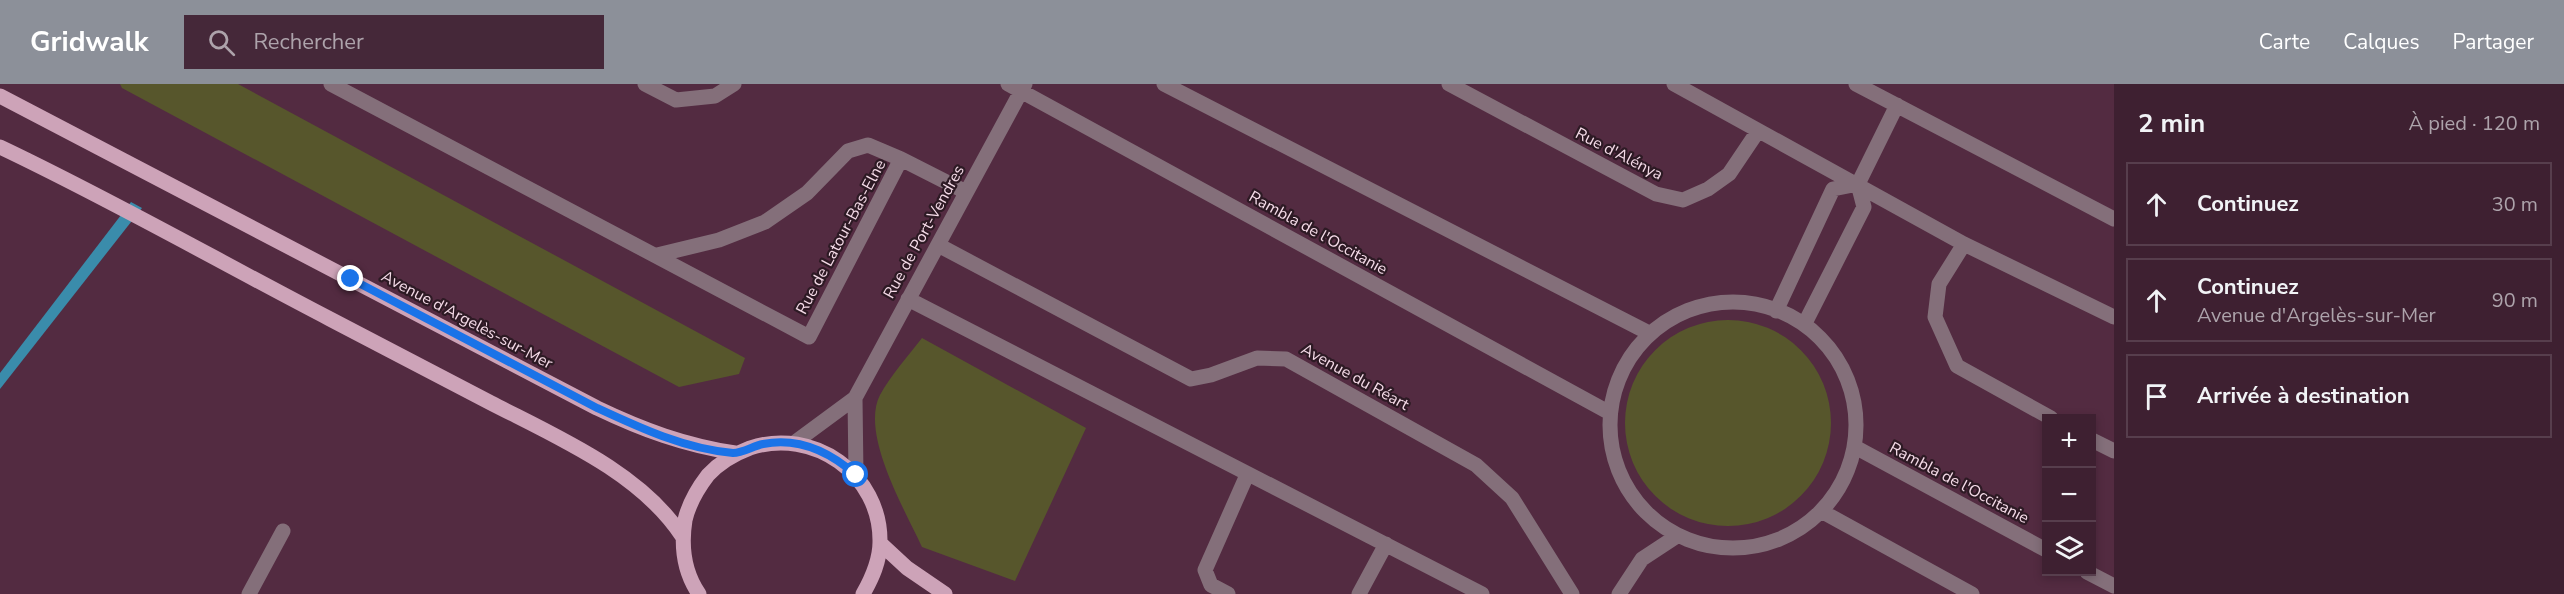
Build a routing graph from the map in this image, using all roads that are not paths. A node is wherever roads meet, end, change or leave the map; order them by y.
1 (330, 84) edge
2 (645, 84) edge
3 (734, 84) edge
4 (1164, 84) edge
5 (1449, 84) edge
6 (1674, 84) edge
7 (1856, 84) edge
8 (1018, 86) edge
9 (0, 96) edge
10 (1897, 105) junction
11 (1758, 131) junction
12 (0, 147) edge
13 (901, 159) junction
14 (1858, 184) junction
15 (966, 192) junction
16 (2114, 219) edge
17 (1964, 244) junction
18 (938, 245) junction
19 (657, 255) junction
20 (908, 299) junction
21 (1776, 311) junction
22 (2114, 317) edge
23 (1805, 323) junction
24 (1647, 332) junction
25 (855, 398) junction
26 (1610, 413) junction
27 (2044, 414) edge
28 (2096, 442) edge
29 (794, 443) junction
30 (1855, 447) junction
31 (2114, 451) edge
32 (735, 453) junction
33 (856, 475) junction
34 (1247, 475) junction
35 (1821, 511) junction
36 (283, 531) dead end
37 (682, 536) junction
38 (1677, 536) junction
39 (880, 543) junction
40 (1386, 544) junction
41 (2042, 548) edge
42 (2095, 576) edge
43 (2114, 586) edge
44 (693, 591) edge
45 (249, 594) edge
46 (863, 594) edge
47 (945, 594) edge
48 (1228, 594) edge
49 (1359, 594) edge
50 (1482, 594) edge
51 (1572, 594) edge
52 (1619, 594) edge
53 (1972, 594) edge

1 - 19 street, Rue de Latour-Bas-Elne
2 - 3 street
4 - 24 street
5 - 11 street, Rue d'Alénya
6 - 11 street
7 - 10 street
8 - 15 street, Rue de Port-Vendres
8 - 26 street, Rambla de l'Occitanie
9 - 32 main road, Avenue d'Argelès-sur-Mer
10 - 14 street
10 - 16 street
11 - 14 street
12 - 37 main road
13 - 15 street, Rue de Latour-Bas-Elne
13 - 19 street, Rue de Latour-Bas-Elne
13 - 19 street, Rue de Latour-Bas-Elne
14 - 17 street
14 - 21 street
14 - 23 street
15 - 18 street, Rue de Port-Vendres
17 - 22 street
17 - 27 street
18 - 20 street, Rue de Port-Vendres
18 - 51 street, Avenue du Réart
20 - 25 street, Rue de Port-Vendres
20 - 34 street
21 - 23 street
21 - 24 street
23 - 30 street
24 - 26 street
25 - 29 street, Rue de Port-Vendres
25 - 33 street, Rue de Port-Vendres
26 - 38 street
28 - 31 street
29 - 32 main road
29 - 33 main road
30 - 35 street
30 - 41 street, Rambla de l'Occitanie
32 - 37 main road
33 - 39 main road
34 - 40 street
34 - 48 street
35 - 38 street
35 - 53 street
36 - 45 street
37 - 44 main road
38 - 52 street
39 - 46 main road
39 - 47 main road
40 - 49 street
40 - 50 street
42 - 43 street

